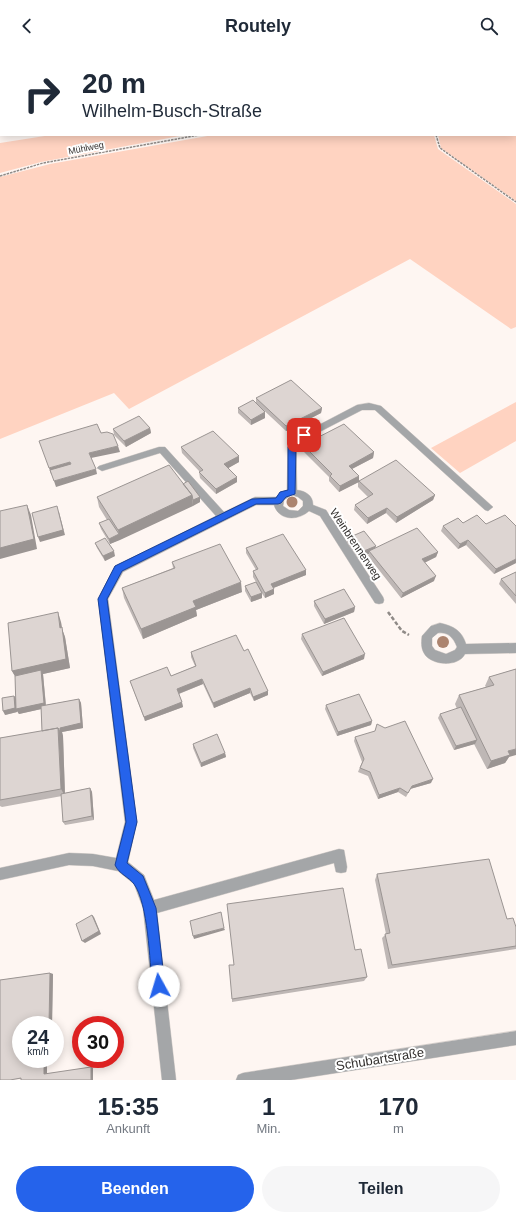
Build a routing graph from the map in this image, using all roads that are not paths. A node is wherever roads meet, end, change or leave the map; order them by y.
1 (102, 468) dead end
2 (292, 492) junction
3 (278, 501) junction
4 (488, 506) dead end
5 (308, 507) junction
6 (223, 517) junction
7 (380, 600) road end
8 (516, 648) edge
9 (461, 649) junction
10 (121, 865) junction
11 (341, 867) dead end
12 (0, 874) edge
13 (150, 908) junction
14 (516, 1038) edge
15 (169, 1080) edge
16 (243, 1080) edge

1 - 6 street
2 - 3 street
2 - 4 street
2 - 5 street
3 - 5 street
3 - 6 street
5 - 7 street, Weinbrennerweg
6 - 10 street
8 - 9 street
9 - 9 street
10 - 12 street
10 - 13 street
11 - 13 street
13 - 15 street
14 - 16 street, Schubartstraße

